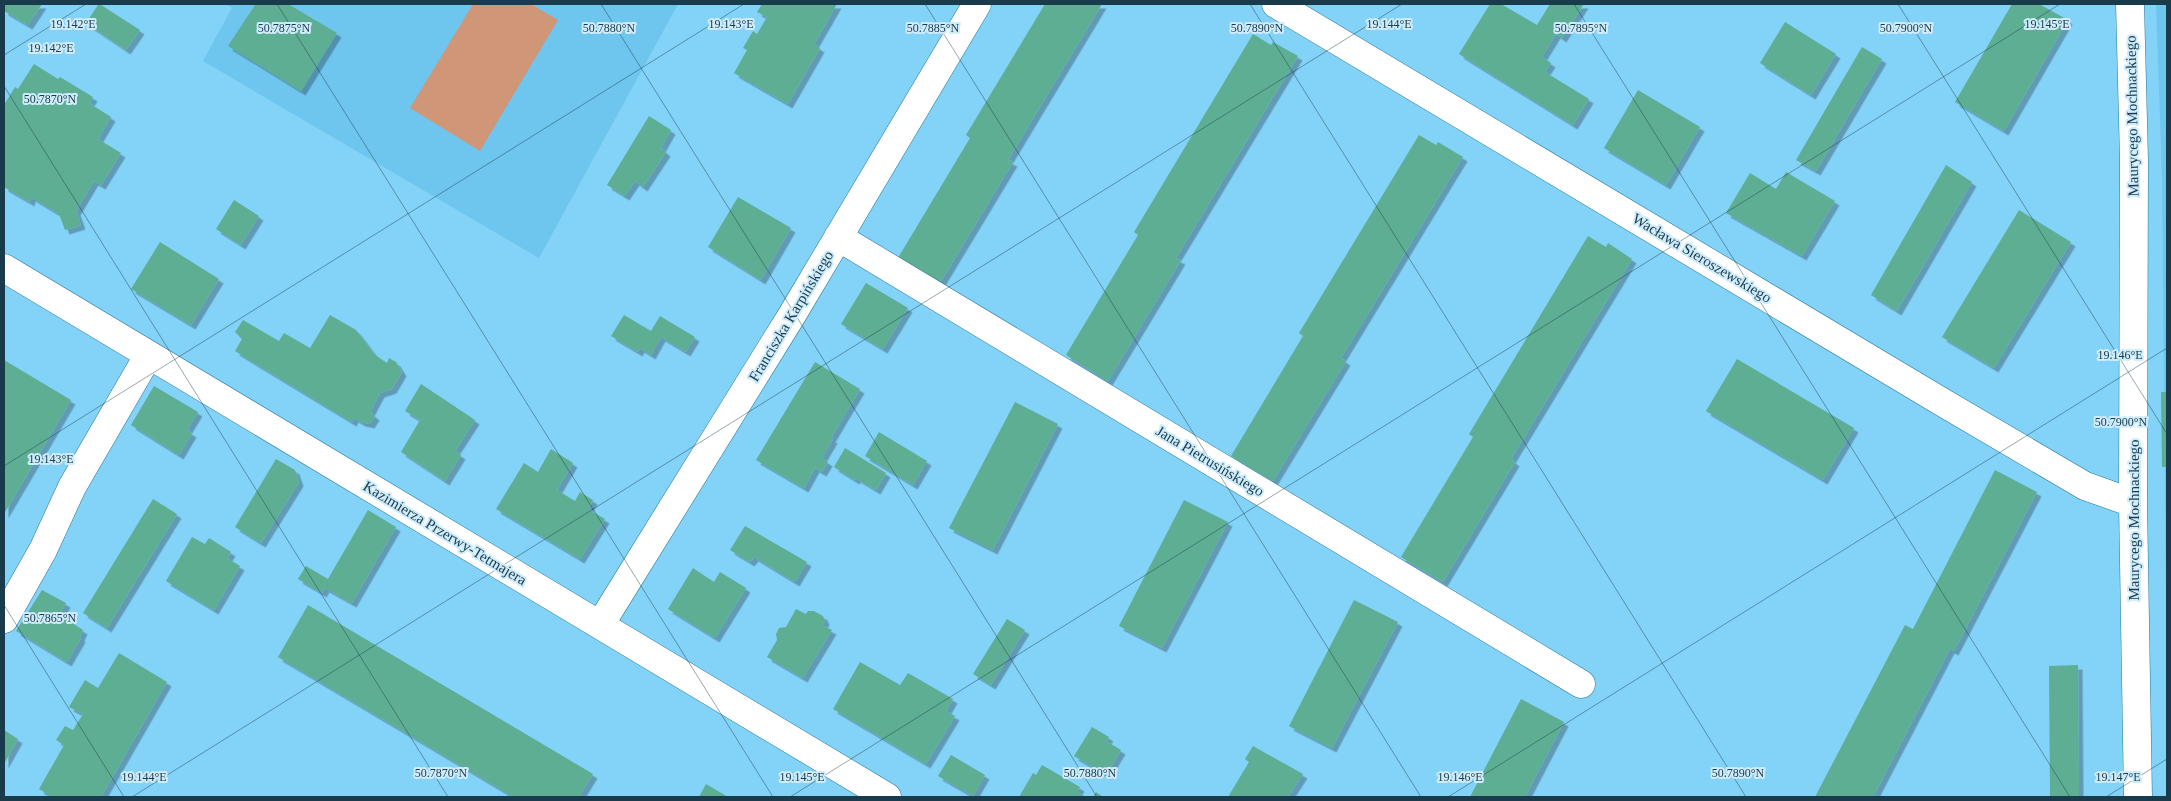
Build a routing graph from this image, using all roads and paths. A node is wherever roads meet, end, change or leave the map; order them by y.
1 (977, 4) edge
2 (1276, 4) edge
3 (2130, 4) edge
4 (838, 237) junction
5 (4, 268) edge
6 (148, 356) junction
7 (2133, 503) junction
8 (4, 619) edge
9 (600, 625) junction
10 (1581, 684) dead end
11 (885, 797) edge
12 (2138, 797) edge

1 - 4 street, Franciszka Karpińskiego
2 - 7 street, Wacława Sieroszewskiego
3 - 7 street, Maurycego Mochnackiego
4 - 9 street, Franciszka Karpińskiego
4 - 10 street, Jana Pietrusińskiego
5 - 6 street, Kazimierza Przerwy-Tetmajera
6 - 8 street
6 - 9 street, Kazimierza Przerwy-Tetmajera
7 - 12 street, Maurycego Mochnackiego
9 - 11 street, Kazimierza Przerwy-Tetmajera

